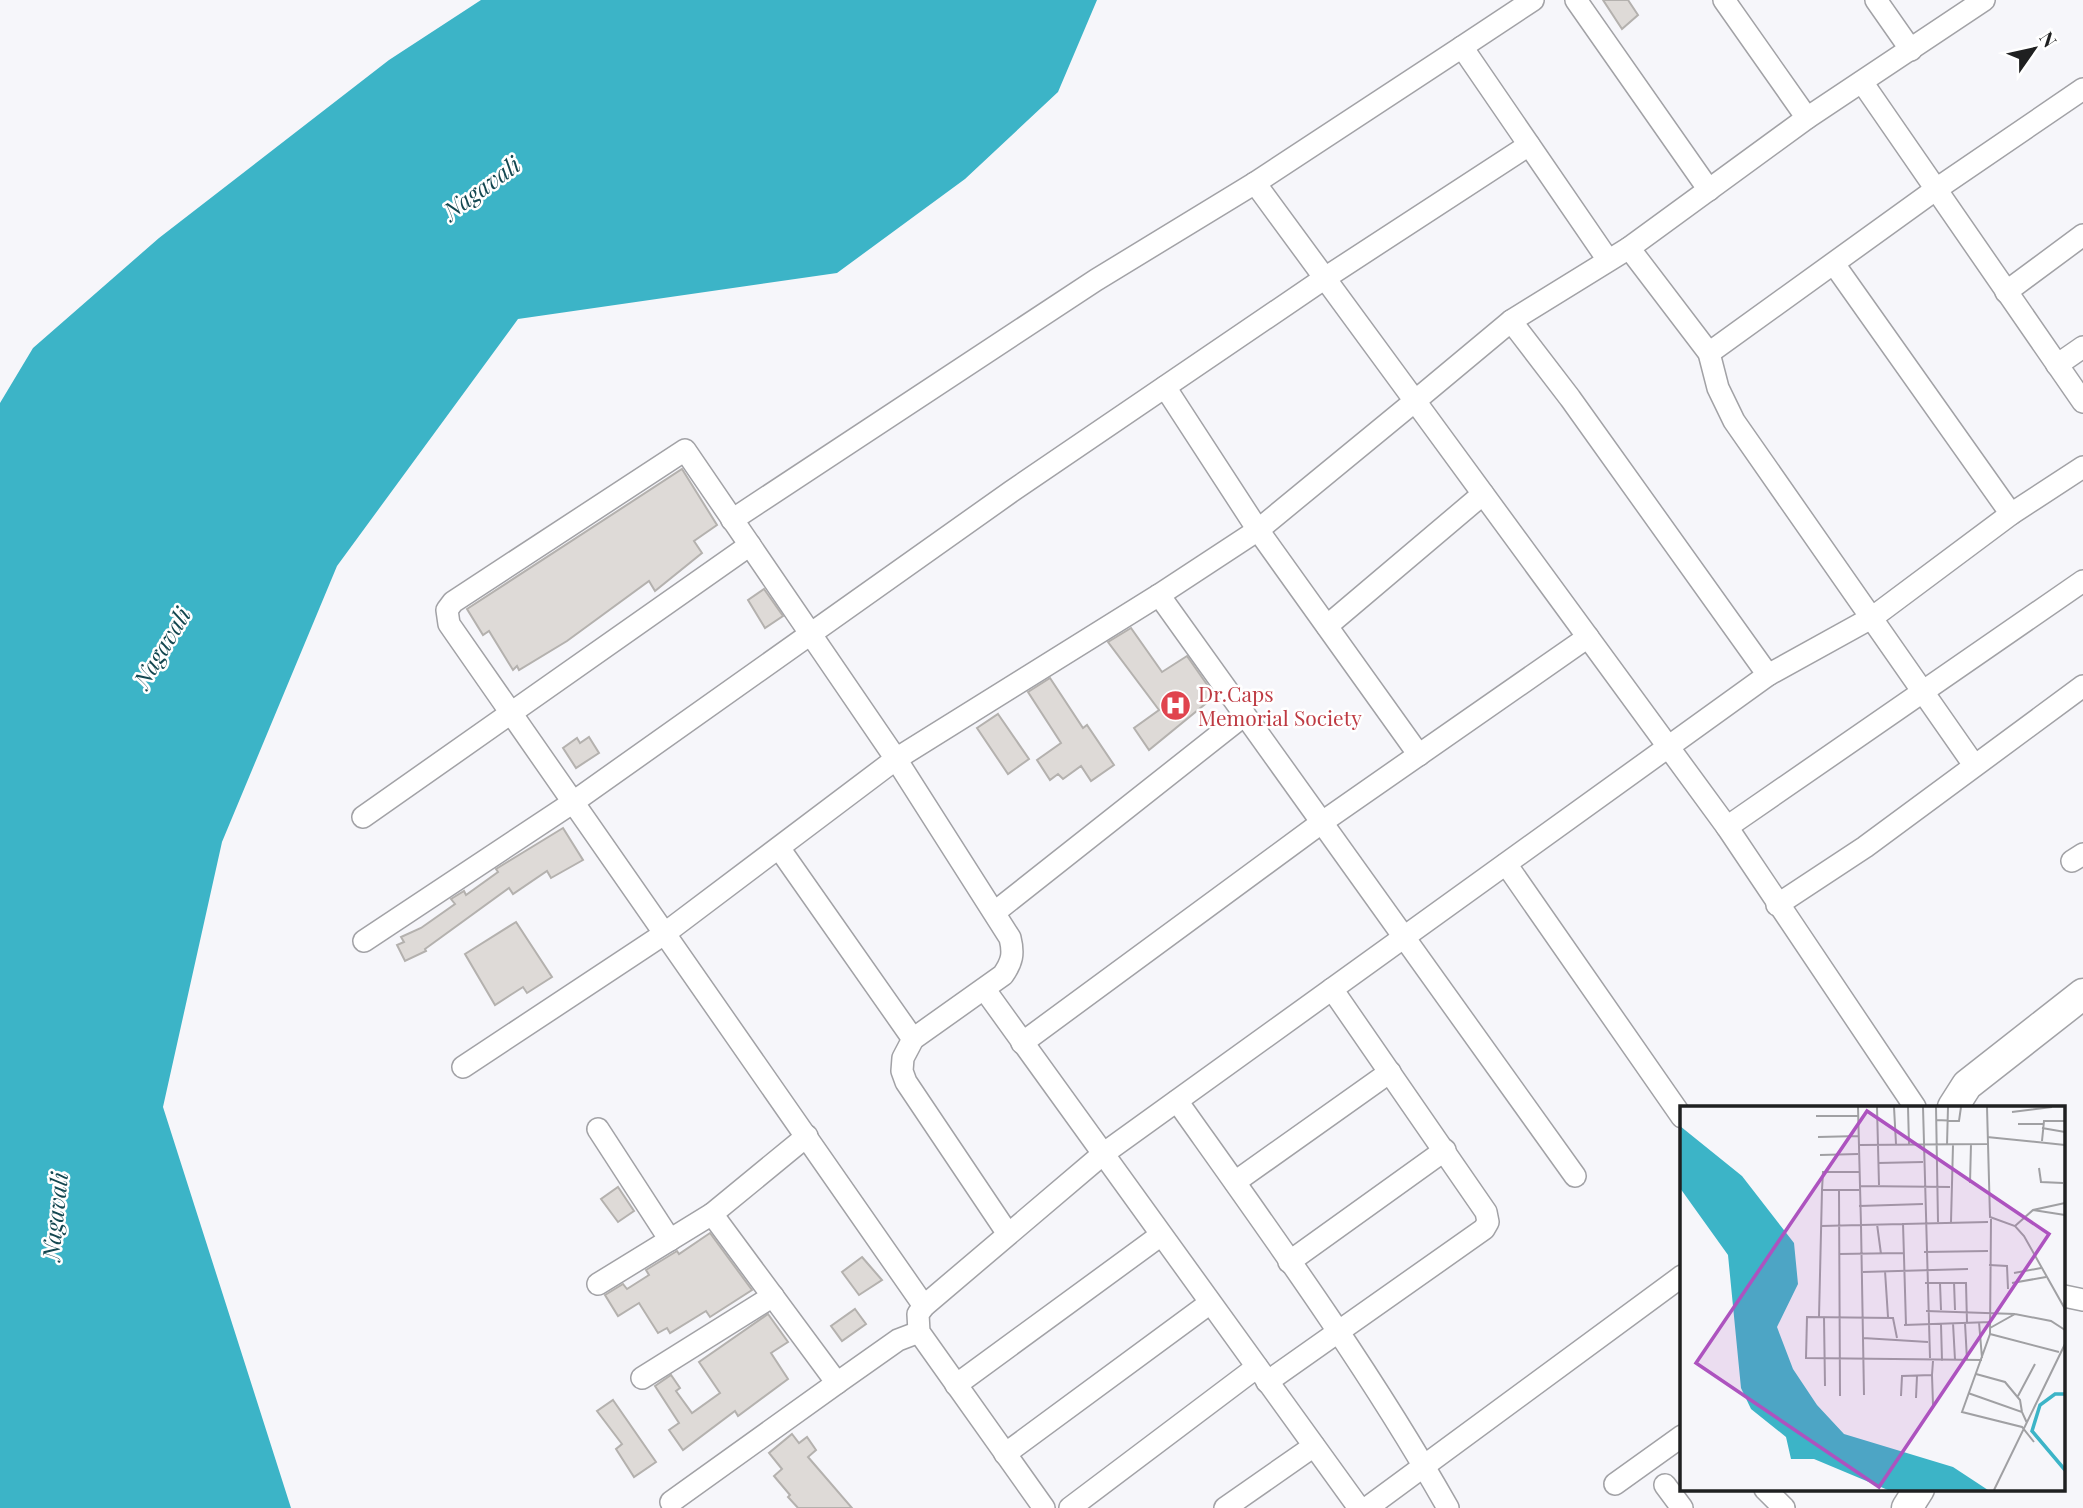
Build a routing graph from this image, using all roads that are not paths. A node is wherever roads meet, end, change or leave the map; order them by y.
1 (1533, 0) edge
2 (1576, 0) edge
3 (1724, 0) edge
4 (1876, 0) edge
5 (1984, 0) edge
6 (1462, 47) junction
7 (1912, 50) junction
8 (1862, 82) junction
9 (2083, 89) edge
10 (1807, 118) junction
11 (1529, 145) junction
12 (1255, 183) junction
13 (1709, 190) junction
14 (1935, 190) junction
15 (2083, 235) edge
16 (1629, 248) junction
17 (1608, 260) junction
18 (1834, 264) junction
19 (1325, 278) junction
20 (2006, 292) junction
21 (1511, 321) junction
22 (2083, 347) edge
23 (1709, 353) junction
24 (2057, 365) junction
25 (1165, 387) junction
26 (1415, 401) junction
27 (2083, 402) edge
28 (2083, 467) edge
29 (1483, 494) junction
30 (2011, 514) junction
31 (732, 520) junction
32 (1258, 530) junction
33 (750, 545) junction
34 (2083, 581) edge
35 (1159, 596) junction
36 (1873, 617) junction
37 (1327, 626) junction
38 (810, 633) junction
39 (1588, 637) junction
40 (1768, 675) junction
41 (2083, 686) edge
42 (1923, 691) junction
43 (512, 712) junction
44 (1243, 716) junction
45 (1669, 747) junction
46 (1419, 755) junction
47 (896, 759) junction
48 (1974, 765) junction
49 (572, 803) junction
50 (363, 817) dead end
51 (1321, 823) junction
52 (1727, 827) junction
53 (779, 848) junction
54 (1506, 864) junction
55 (1777, 905) junction
56 (995, 912) junction
57 (664, 934) junction
58 (1405, 937) junction
59 (364, 941) dead end
60 (1332, 989) junction
61 (985, 990) junction
62 (2083, 994) edge
63 (913, 1039) junction
64 (1022, 1043) junction
65 (463, 1068) dead end
66 (1390, 1072) junction
67 (1177, 1101) junction
68 (1913, 1106) edge
69 (1954, 1106) edge
70 (1680, 1114) edge
71 (598, 1129) dead end
72 (807, 1136) junction
73 (1445, 1150) junction
74 (1103, 1154) junction
75 (1575, 1176) dead end
76 (1235, 1182) junction
77 (712, 1214) junction
78 (1008, 1234) junction
79 (1161, 1235) junction
80 (670, 1240) junction
81 (1289, 1262) junction
82 (1680, 1283) edge
83 (598, 1284) dead end
84 (773, 1296) junction
85 (1210, 1303) junction
86 (924, 1306) junction
87 (919, 1332) junction
88 (1337, 1333) junction
89 (1262, 1375) junction
90 (642, 1378) dead end
91 (837, 1382) junction
92 (956, 1385) junction
93 (1680, 1437) edge
94 (1314, 1446) junction
95 (1005, 1454) junction
96 (1425, 1467) junction
97 (1615, 1484) dead end
98 (1665, 1485) dead end
99 (1766, 1490) edge
100 (1918, 1490) edge
101 (671, 1503) dead end
102 (1044, 1508) edge
103 (1070, 1508) edge
104 (1225, 1508) edge
105 (1359, 1508) edge
106 (1367, 1508) edge
107 (1448, 1508) edge
108 (1682, 1508) edge
109 (1784, 1508) edge
110 (1907, 1508) edge

1 - 6 street
2 - 13 street
3 - 10 street
4 - 7 street
5 - 7 street
6 - 11 street
6 - 12 street
7 - 8 street
8 - 10 street
8 - 14 street
9 - 14 street
10 - 13 street
11 - 17 street
11 - 19 street
12 - 19 street
12 - 31 street
13 - 16 street
14 - 18 street
14 - 20 street
15 - 20 street
16 - 17 street
16 - 23 street
17 - 21 street
18 - 23 street
18 - 30 street
19 - 25 street
19 - 26 street
20 - 24 street
21 - 26 street
21 - 40 street
22 - 24 street
23 - 36 street
24 - 27 street
25 - 32 street
25 - 38 street
26 - 29 street
26 - 32 street
28 - 30 street
29 - 37 street
29 - 39 street
30 - 36 street
31 - 33 street
31 - 43 street
32 - 35 street
32 - 37 street
33 - 38 street
33 - 43 street
34 - 42 street
35 - 44 street
35 - 47 street
36 - 40 street
36 - 42 street
37 - 46 street
38 - 47 street
38 - 49 street
39 - 45 street
39 - 46 street
40 - 45 street
41 - 48 street
42 - 48 street
42 - 52 street
43 - 49 street
43 - 50 street
44 - 51 street
44 - 56 street
45 - 52 street
45 - 54 street
46 - 51 street
47 - 53 street
47 - 56 street
48 - 55 street
49 - 57 street
49 - 59 street
51 - 58 street
51 - 64 street
52 - 55 street
53 - 57 street
53 - 63 street
54 - 58 street
54 - 70 street
55 - 68 street
56 - 61 street
57 - 65 street
57 - 72 street
58 - 60 street
58 - 75 street
60 - 66 street
60 - 67 street
61 - 63 street
61 - 64 street
62 - 69 main road
63 - 78 street
64 - 74 street
66 - 73 street
66 - 76 street
67 - 74 street
67 - 76 street
71 - 80 street
72 - 77 street
72 - 86 street
73 - 81 street
73 - 88 street
74 - 78 street
74 - 79 street
76 - 81 street
77 - 80 street
77 - 84 street
78 - 86 street
79 - 85 street
79 - 92 street
80 - 83 street
81 - 88 street
82 - 96 street
84 - 90 street
84 - 91 street
85 - 89 street
85 - 95 street
86 - 87 street
87 - 91 street
87 - 92 street
88 - 89 street
88 - 96 street
89 - 94 street
89 - 103 street
91 - 101 street
92 - 95 street
93 - 97 street
94 - 104 street
94 - 105 street
95 - 102 street
96 - 106 street
96 - 107 street
98 - 108 street
99 - 109 street
100 - 110 main road

